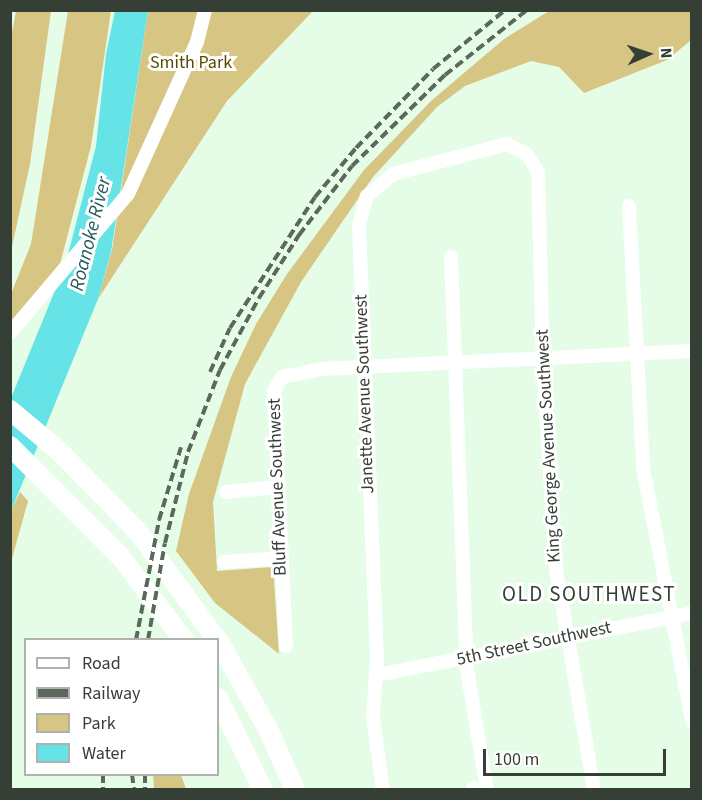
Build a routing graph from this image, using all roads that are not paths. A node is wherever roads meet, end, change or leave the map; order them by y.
1 (205, 10) edge
2 (538, 172) joint
3 (629, 206) dead end
4 (451, 257) dead end
5 (10, 333) edge
6 (692, 351) edge
7 (636, 353) junction
8 (543, 358) junction
9 (454, 363) junction
10 (363, 368) junction
11 (10, 410) edge
12 (10, 446) edge
13 (278, 487) junction
14 (226, 492) dead end
15 (281, 558) junction
16 (224, 562) dead end
17 (692, 613) edge
18 (672, 617) junction
19 (565, 637) junction
20 (183, 638) edge
21 (216, 638) edge
22 (219, 644) edge
23 (286, 646) dead end
24 (469, 657) junction
25 (377, 675) junction
26 (219, 701) edge
27 (219, 702) edge
28 (692, 721) edge
29 (250, 789) edge
30 (263, 789) edge
31 (295, 789) edge
32 (383, 789) edge
33 (488, 789) edge
34 (594, 789) edge

1 - 5 street
2 - 8 street, King George Avenue Southwest
2 - 10 street, Janette Avenue Southwest
3 - 7 street
4 - 9 street
6 - 7 street
7 - 8 street
7 - 18 street
8 - 9 street
8 - 19 street, King George Avenue Southwest
9 - 10 street
9 - 24 street
10 - 13 street, Bluff Avenue Southwest
10 - 25 street, Janette Avenue Southwest
11 - 21 highway
12 - 20 highway
13 - 14 street
13 - 15 street, Bluff Avenue Southwest
15 - 16 street
15 - 23 street, Bluff Avenue Southwest
17 - 18 street, 5th Street Southwest
18 - 19 street, 5th Street Southwest
18 - 28 street
19 - 24 street, 5th Street Southwest
19 - 34 street, King George Avenue Southwest
22 - 31 highway
24 - 25 street, 5th Street Southwest
24 - 33 street
25 - 32 street, Janette Avenue Southwest
26 - 30 highway
27 - 29 highway

